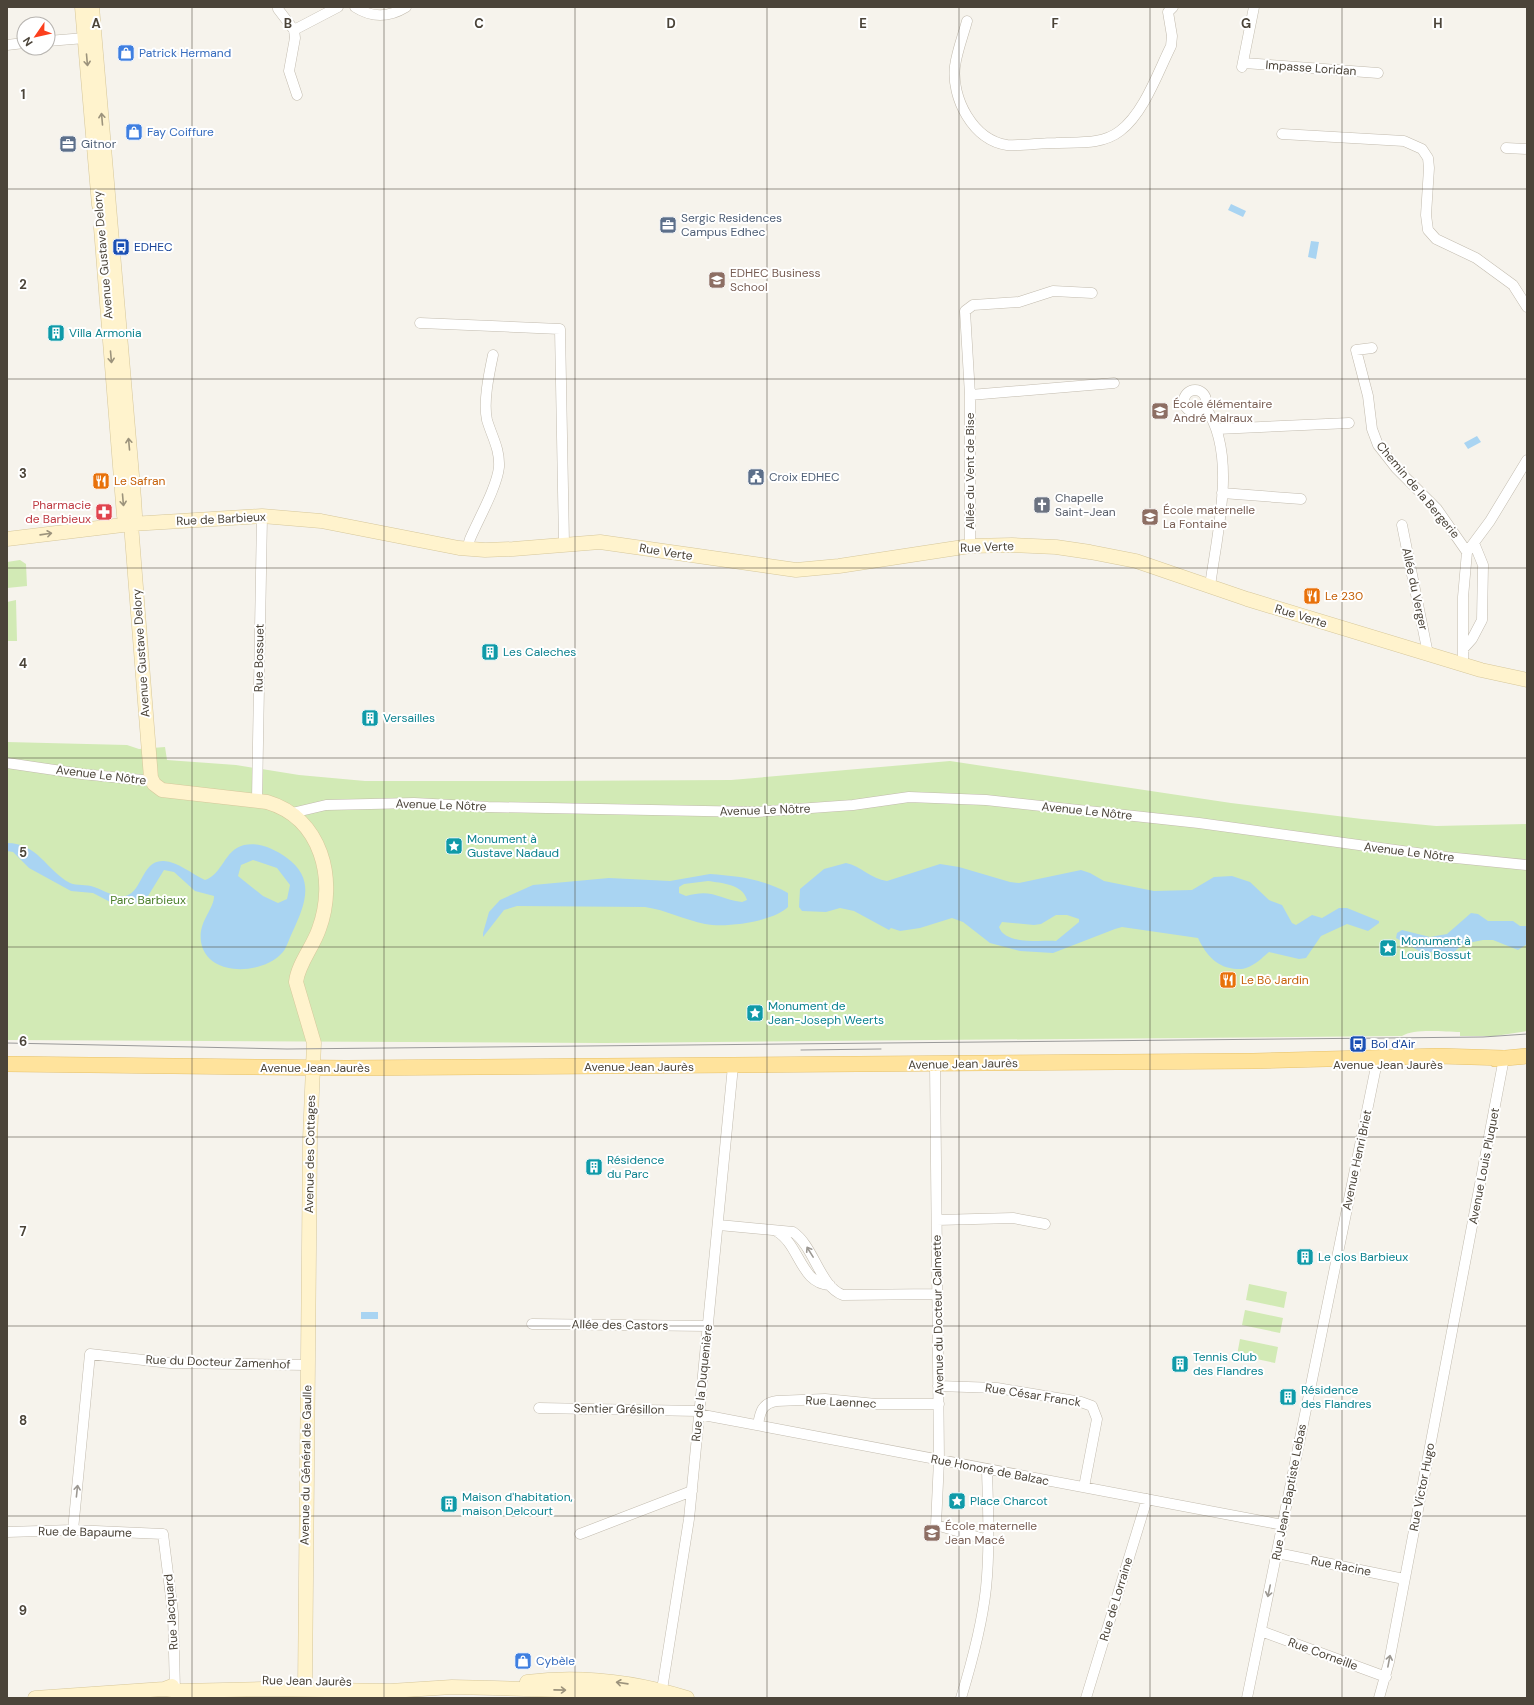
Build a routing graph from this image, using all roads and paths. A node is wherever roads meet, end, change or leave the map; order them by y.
1 (82, 7) edge
2 (92, 7) edge
3 (338, 7) edge
4 (355, 7) edge
5 (406, 7) edge
6 (1173, 7) edge
7 (1254, 7) edge
8 (278, 9) dead end
9 (967, 22) dead end
10 (294, 30) junction
11 (85, 38) junction
12 (56, 40) edge
13 (1378, 73) dead end
14 (297, 95) dead end
15 (1282, 134) dead end
16 (1506, 148) dead end
17 (1527, 149) edge
18 (1092, 293) dead end
19 (1527, 307) edge
20 (420, 323) dead end
21 (1372, 348) dead end
22 (493, 356) dead end
23 (1114, 383) dead end
24 (970, 395) junction
25 (1205, 407) dead end
26 (1349, 423) dead end
27 (1217, 429) junction
28 (1527, 460) edge
29 (1222, 493) junction
30 (1302, 499) dead end
31 (262, 516) junction
32 (131, 524) junction
33 (1402, 525) dead end
34 (7, 539) edge
35 (564, 543) junction
36 (1474, 543) junction
37 (433, 544) joint
38 (970, 546) junction
39 (467, 549) junction
40 (1467, 552) junction
41 (1210, 586) junction
42 (1463, 649) junction
43 (1428, 654) junction
44 (1464, 665) junction
45 (1527, 680) edge
46 (7, 763) edge
47 (152, 781) junction
48 (257, 800) junction
49 (292, 813) junction
50 (1527, 865) edge
51 (1527, 1056) edge
52 (1504, 1058) junction
53 (1377, 1061) junction
54 (7, 1064) edge
55 (935, 1064) junction
56 (733, 1066) junction
57 (314, 1068) junction
58 (937, 1220) junction
59 (1045, 1224) dead end
60 (718, 1225) junction
61 (309, 1240) joint
62 (1336, 1263) joint
63 (1463, 1274) joint
64 (938, 1294) junction
65 (532, 1324) dead end
66 (708, 1326) junction
67 (307, 1365) junction
68 (938, 1386) junction
69 (939, 1404) junction
70 (539, 1408) dead end
71 (698, 1412) junction
72 (758, 1425) junction
73 (939, 1460) junction
74 (987, 1469) junction
75 (1084, 1487) junction
76 (692, 1491) junction
77 (1146, 1499) junction
78 (1283, 1525) junction
79 (73, 1530) junction
80 (7, 1532) edge
81 (163, 1534) joint
82 (580, 1534) dead end
83 (988, 1540) junction
84 (1277, 1553) junction
85 (1404, 1579) junction
86 (1261, 1631) junction
87 (1386, 1677) junction
88 (304, 1685) junction
89 (592, 1689) edge
90 (169, 1691) edge
91 (659, 1696) edge
92 (34, 1698) edge
93 (687, 1698) edge
94 (961, 1698) edge
95 (1086, 1698) edge
96 (1248, 1698) edge
97 (1379, 1698) edge

1 - 11 main road, Avenue Gustave Delory
32 -> 2 main road, Avenue Gustave Delory
3 - 10 street
4 - 5 street
6 - 9 street
7 - 13 street, Impasse Loridan
8 - 10 street
10 - 14 street
11 - 12 street
11 -> 32 main road, Avenue Gustave Delory
15 - 19 street
16 - 17 street
18 - 24 street, Allée du Vent de Bise
20 - 35 street
21 - 40 street, Chemin de la Bergerie
22 - 39 street
23 - 24 street, Allée du Vent de Bise
24 - 38 street, Allée du Vent de Bise
25 - 27 street
26 - 27 street
27 - 29 street
28 - 36 street, Chemin de la Bergerie
29 - 30 street
29 - 41 street
31 - 32 main road, Rue de Barbieux
31 - 37 main road, Rue de Barbieux
31 - 48 street, Rue Bossuet
34 -> 32 main road, Rue de Barbieux
32 - 47 main road, Avenue Gustave Delory
33 - 43 street, Allée du Verger
35 - 38 main road, Rue Verte
35 - 39 main road, Rue Verte
36 - 40 street, Chemin de la Bergerie
36 - 42 street, Chemin de la Bergerie
37 - 39 main road, Rue Verte
38 - 41 main road, Rue Verte
40 - 42 street
41 - 43 main road, Rue Verte
42 - 44 street
43 - 44 main road, Rue Verte
44 - 45 main road, Rue Verte
46 - 47 street, Avenue Le Nôtre
47 - 48 main road, Avenue Le Nôtre
48 - 49 main road, Avenue Le Nôtre
49 - 50 street, Avenue Le Nôtre
49 - 57 main road, Avenue des Cottages
51 - 52 main road, Avenue Jean Jaurès
52 - 53 main road, Avenue Jean Jaurès
52 - 63 street, Avenue Louis Pluquet
53 - 55 main road, Avenue Jean Jaurès
53 - 62 street, Avenue Henri Briet
54 - 57 main road, Avenue Jean Jaurès
55 - 56 main road, Avenue Jean Jaurès
55 - 58 street, Avenue du Docteur Calmette
56 - 57 main road, Avenue Jean Jaurès
56 - 60 street, Rue de la Duquenière
57 - 61 main road, Avenue des Cottages
58 - 59 street
58 - 64 street, Avenue du Docteur Calmette
60 - 64 street
60 - 66 street, Rue de la Duquenière
61 - 67 main road, Avenue du Général de Gaulle
62 - 78 street, Rue Jean-Baptiste Lebas
63 - 85 street, Rue Victor Hugo
64 - 68 street, Avenue du Docteur Calmette
65 - 66 street, Allée des Castors
66 - 71 street, Rue de la Duquenière
79 -> 67 street, Rue du Docteur Zamenhof
67 - 88 main road, Avenue du Général de Gaulle
68 - 69 street, Avenue du Docteur Calmette
68 - 75 street, Rue César Franck
69 - 72 street, Rue Laennec
69 - 73 street, Avenue du Docteur Calmette
70 - 71 street, Sentier Grésillon
71 - 72 street, Rue Honoré de Balzac
71 - 76 street, Rue de la Duquenière
72 - 73 street, Rue Honoré de Balzac
73 - 74 street, Rue Honoré de Balzac
73 - 83 street, Avenue du Docteur Calmette
74 - 75 street, Rue Honoré de Balzac
74 - 83 street
75 - 77 street, Rue Honoré de Balzac
76 - 82 street
76 - 91 street, Rue de la Duquenière
77 - 78 street, Rue Honoré de Balzac
77 - 95 street, Rue de Lorraine
78 - 84 street, Rue Jean-Baptiste Lebas
79 - 80 street, Rue de Bapaume
79 - 81 street, Rue de Bapaume
81 - 90 street, Rue Jacquard
83 - 94 street
84 - 85 street, Rue Racine
84 -> 86 street, Rue Jean-Baptiste Lebas
87 -> 85 street, Rue Victor Hugo
86 - 87 street, Rue Corneille
86 - 96 street, Rue Jean-Baptiste Lebas
87 - 97 street, Rue Victor Hugo
88 - 89 main road, Rue Jean Jaurès
88 - 90 main road, Rue Jean Jaurès
89 - 91 main road, Rue Jean Jaurès
90 - 92 main road, Rue Jean Jaurès
91 - 93 main road, Rue Jean Jaurès

